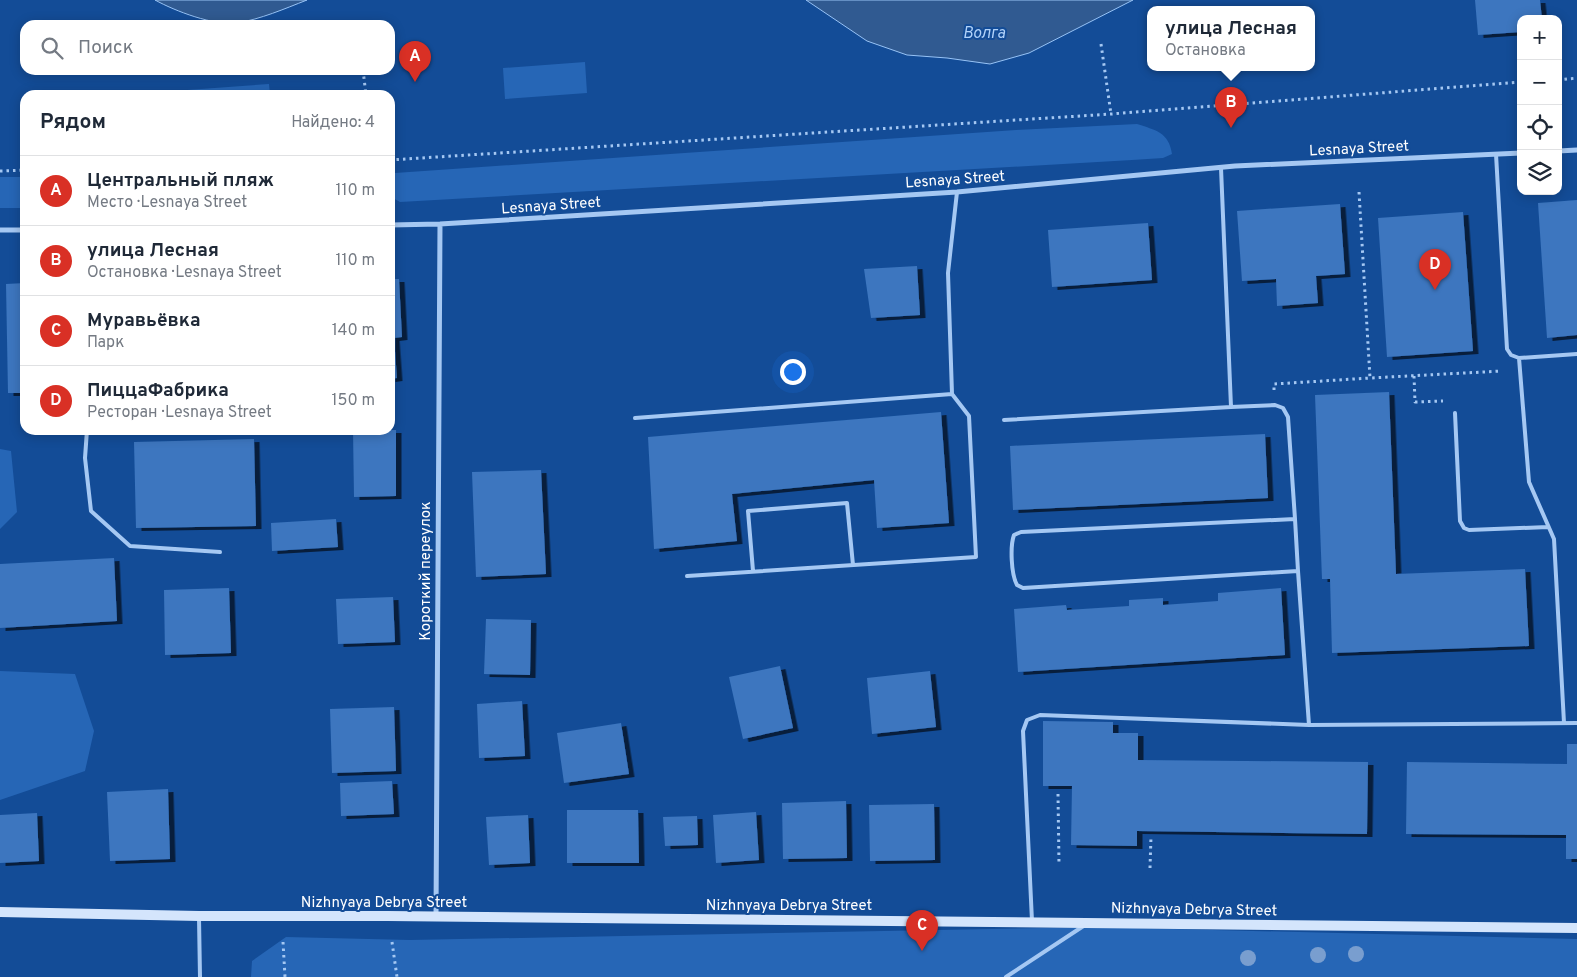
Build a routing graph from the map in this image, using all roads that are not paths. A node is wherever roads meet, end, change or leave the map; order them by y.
1 (1577, 150) edge
2 (1562, 151) edge
3 (1517, 153) edge
4 (1496, 154) junction
5 (1221, 168) junction
6 (957, 192) junction
7 (440, 224) junction
8 (395, 225) edge
9 (0, 230) edge
10 (20, 230) edge
11 (1577, 354) edge
12 (1519, 358) junction
13 (952, 394) junction
14 (1230, 407) junction
15 (1455, 413) road end
16 (635, 418) dead end
17 (1004, 420) dead end
18 (87, 435) edge
19 (1295, 520) junction
20 (1548, 526) junction
21 (220, 552) dead end
22 (853, 565) junction
23 (752, 571) junction
24 (1298, 571) junction
25 (687, 576) dead end
26 (1577, 722) edge
27 (1564, 723) junction
28 (1309, 725) junction
29 (0, 912) edge
30 (199, 916) junction
31 (436, 917) junction
32 (1032, 922) junction
33 (1089, 923) junction
34 (1577, 928) edge
35 (200, 977) edge
36 (1006, 977) edge

1 - 2 street
3 - 4 street, Lesnaya Street
4 - 5 street, Lesnaya Street
4 - 12 lane
5 - 6 street, Lesnaya Street
5 - 14 lane
6 - 7 street, Lesnaya Street
6 - 13 lane
7 - 8 street, Lesnaya Street
7 - 31 street, Короткий переулок
9 - 10 street
11 - 12 lane
12 - 20 lane
13 - 16 lane
13 - 22 lane
14 - 17 lane
14 - 19 lane
15 - 20 lane
18 - 21 lane
19 - 24 lane
19 - 24 lane
20 - 27 lane
22 - 23 lane
22 - 23 lane
23 - 25 lane
24 - 28 lane
26 - 27 lane
27 - 28 lane
28 - 32 lane
29 - 30 main road, Nizhnyaya Debrya Street
30 - 31 main road, Nizhnyaya Debrya Street
30 - 35 lane
31 - 32 main road, Nizhnyaya Debrya Street
32 - 33 main road, Nizhnyaya Debrya Street
33 - 34 main road, Nizhnyaya Debrya Street
33 - 36 lane

